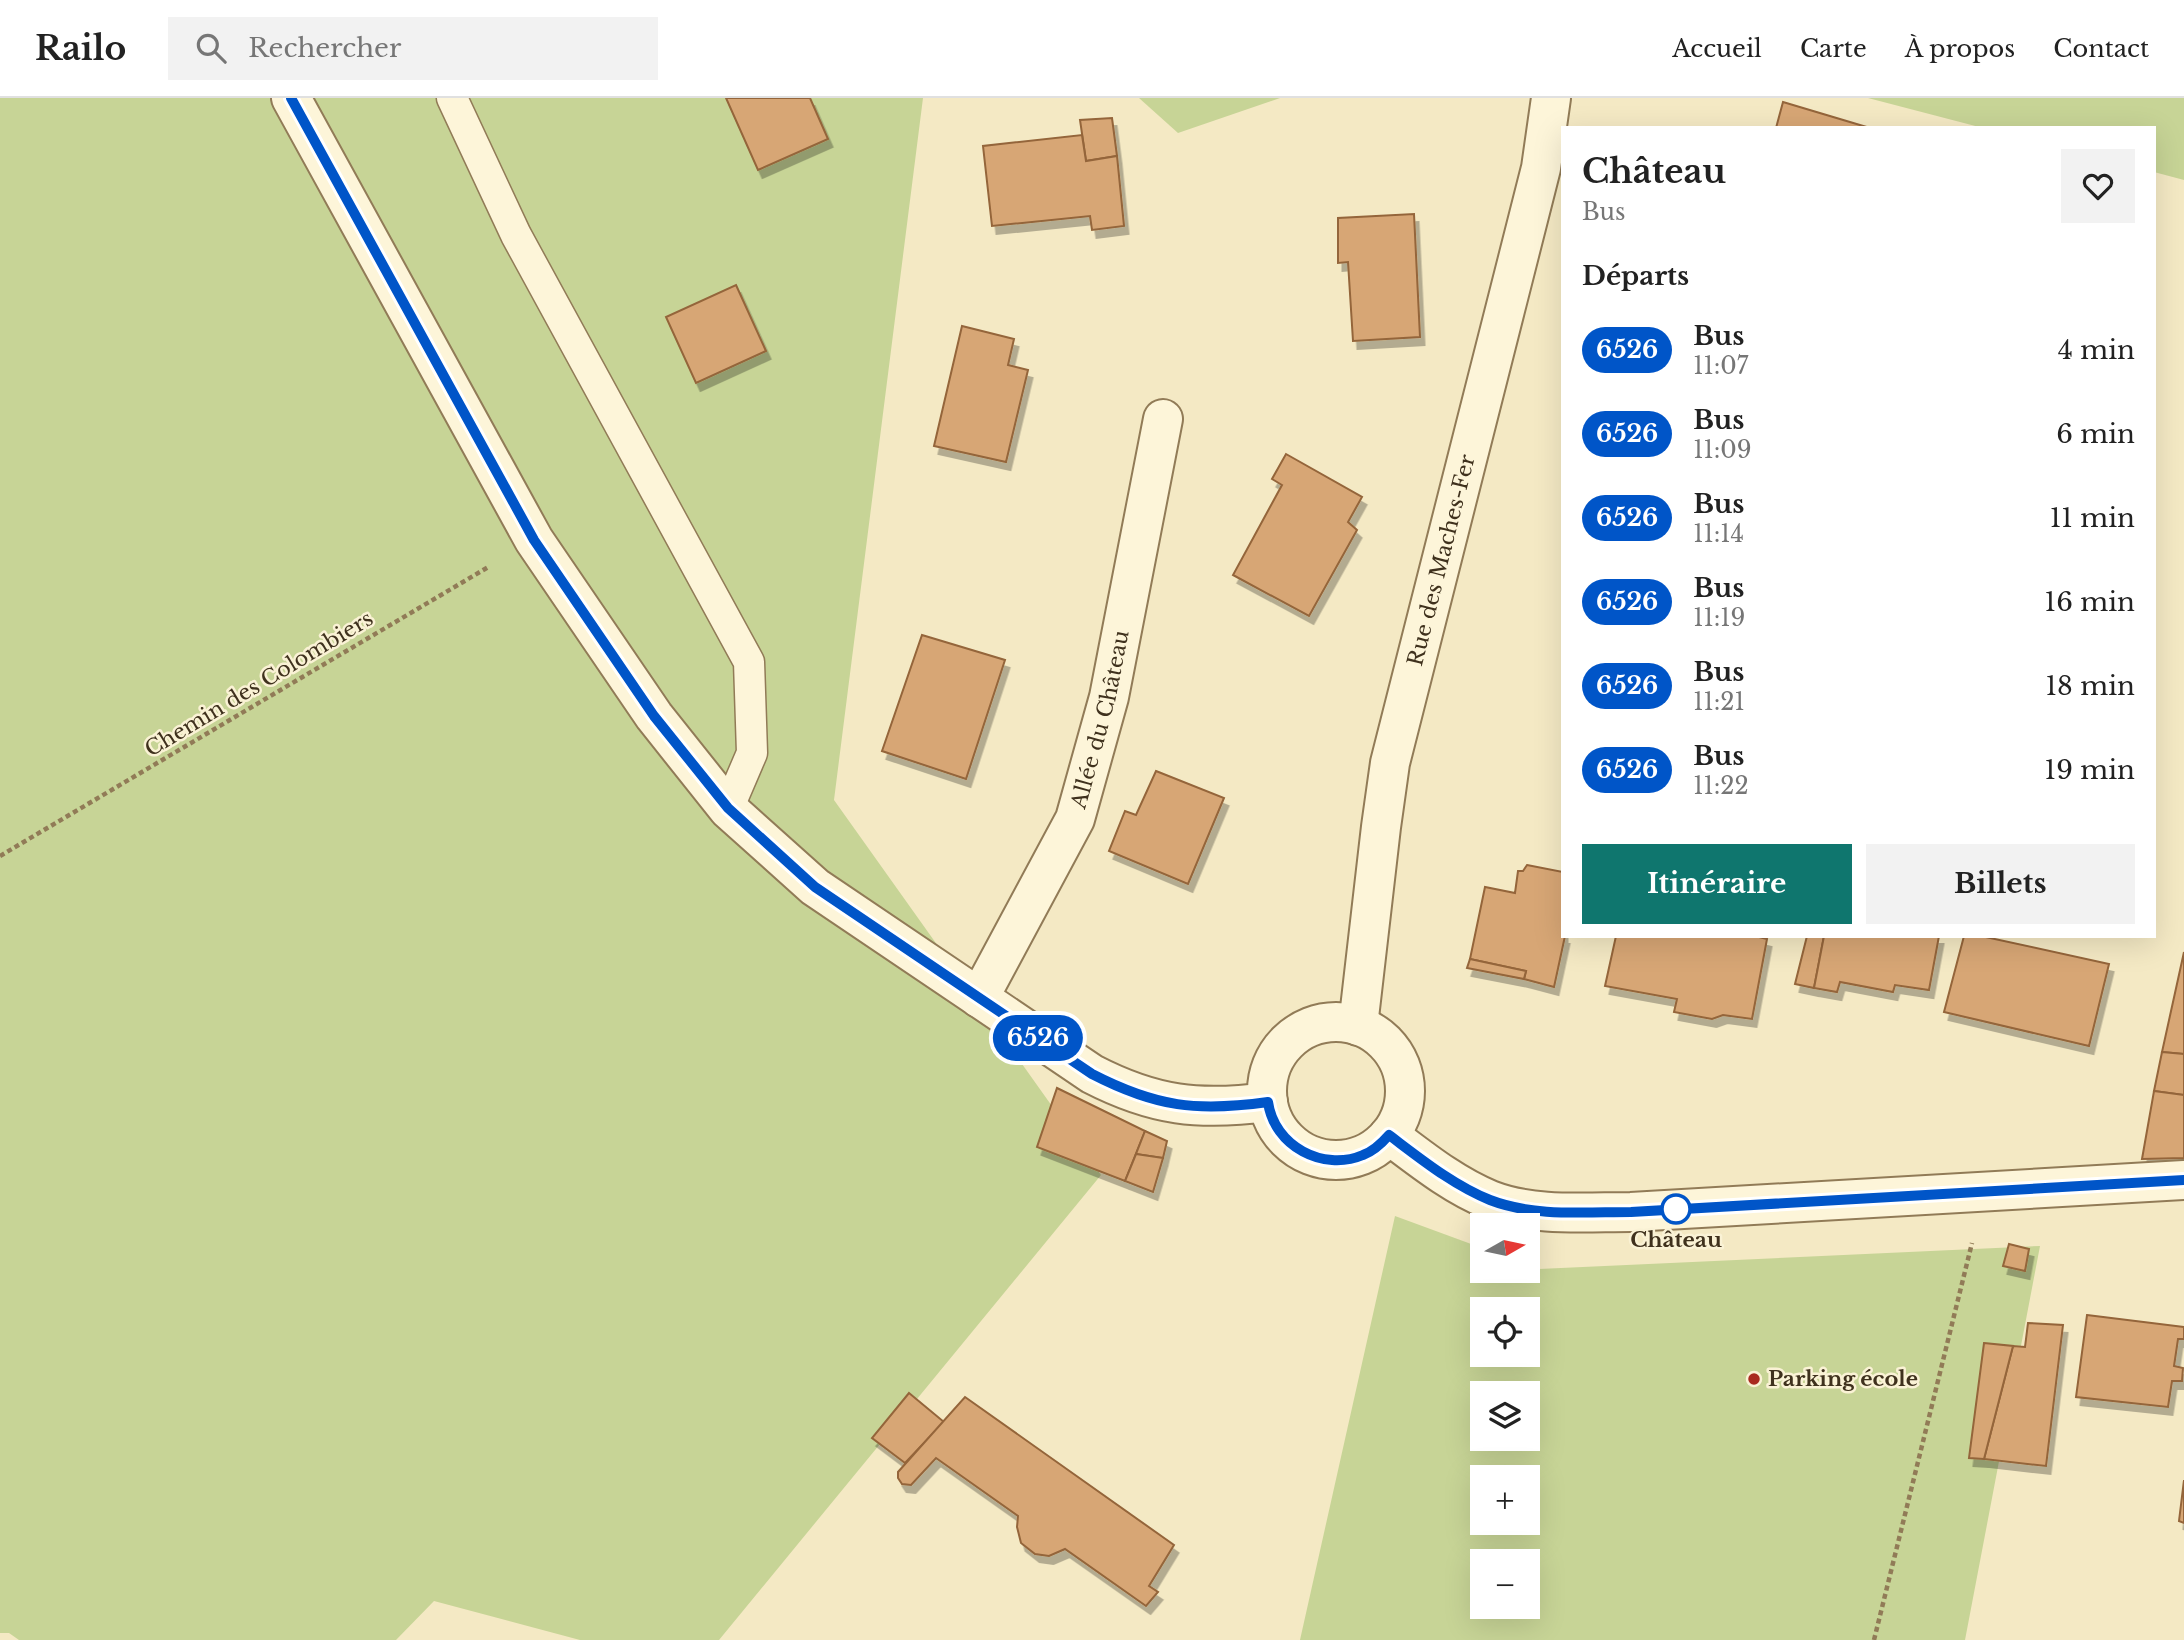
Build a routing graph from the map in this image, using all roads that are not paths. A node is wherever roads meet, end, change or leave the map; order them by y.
1 (291, 98) edge
2 (452, 98) edge
3 (1551, 98) edge
4 (1163, 419) dead end
5 (728, 808) junction
6 (979, 998) junction
7 (1358, 1026) junction
8 (1268, 1102) junction
9 (1389, 1135) junction
10 (2184, 1180) edge

1 - 5 street
2 - 5 lane
3 - 7 street, Rue des Maches-Fer
4 - 6 street, Allée du Château
5 - 6 street
6 - 8 street
7 - 8 street
7 - 9 street
8 - 9 street
9 - 10 street

